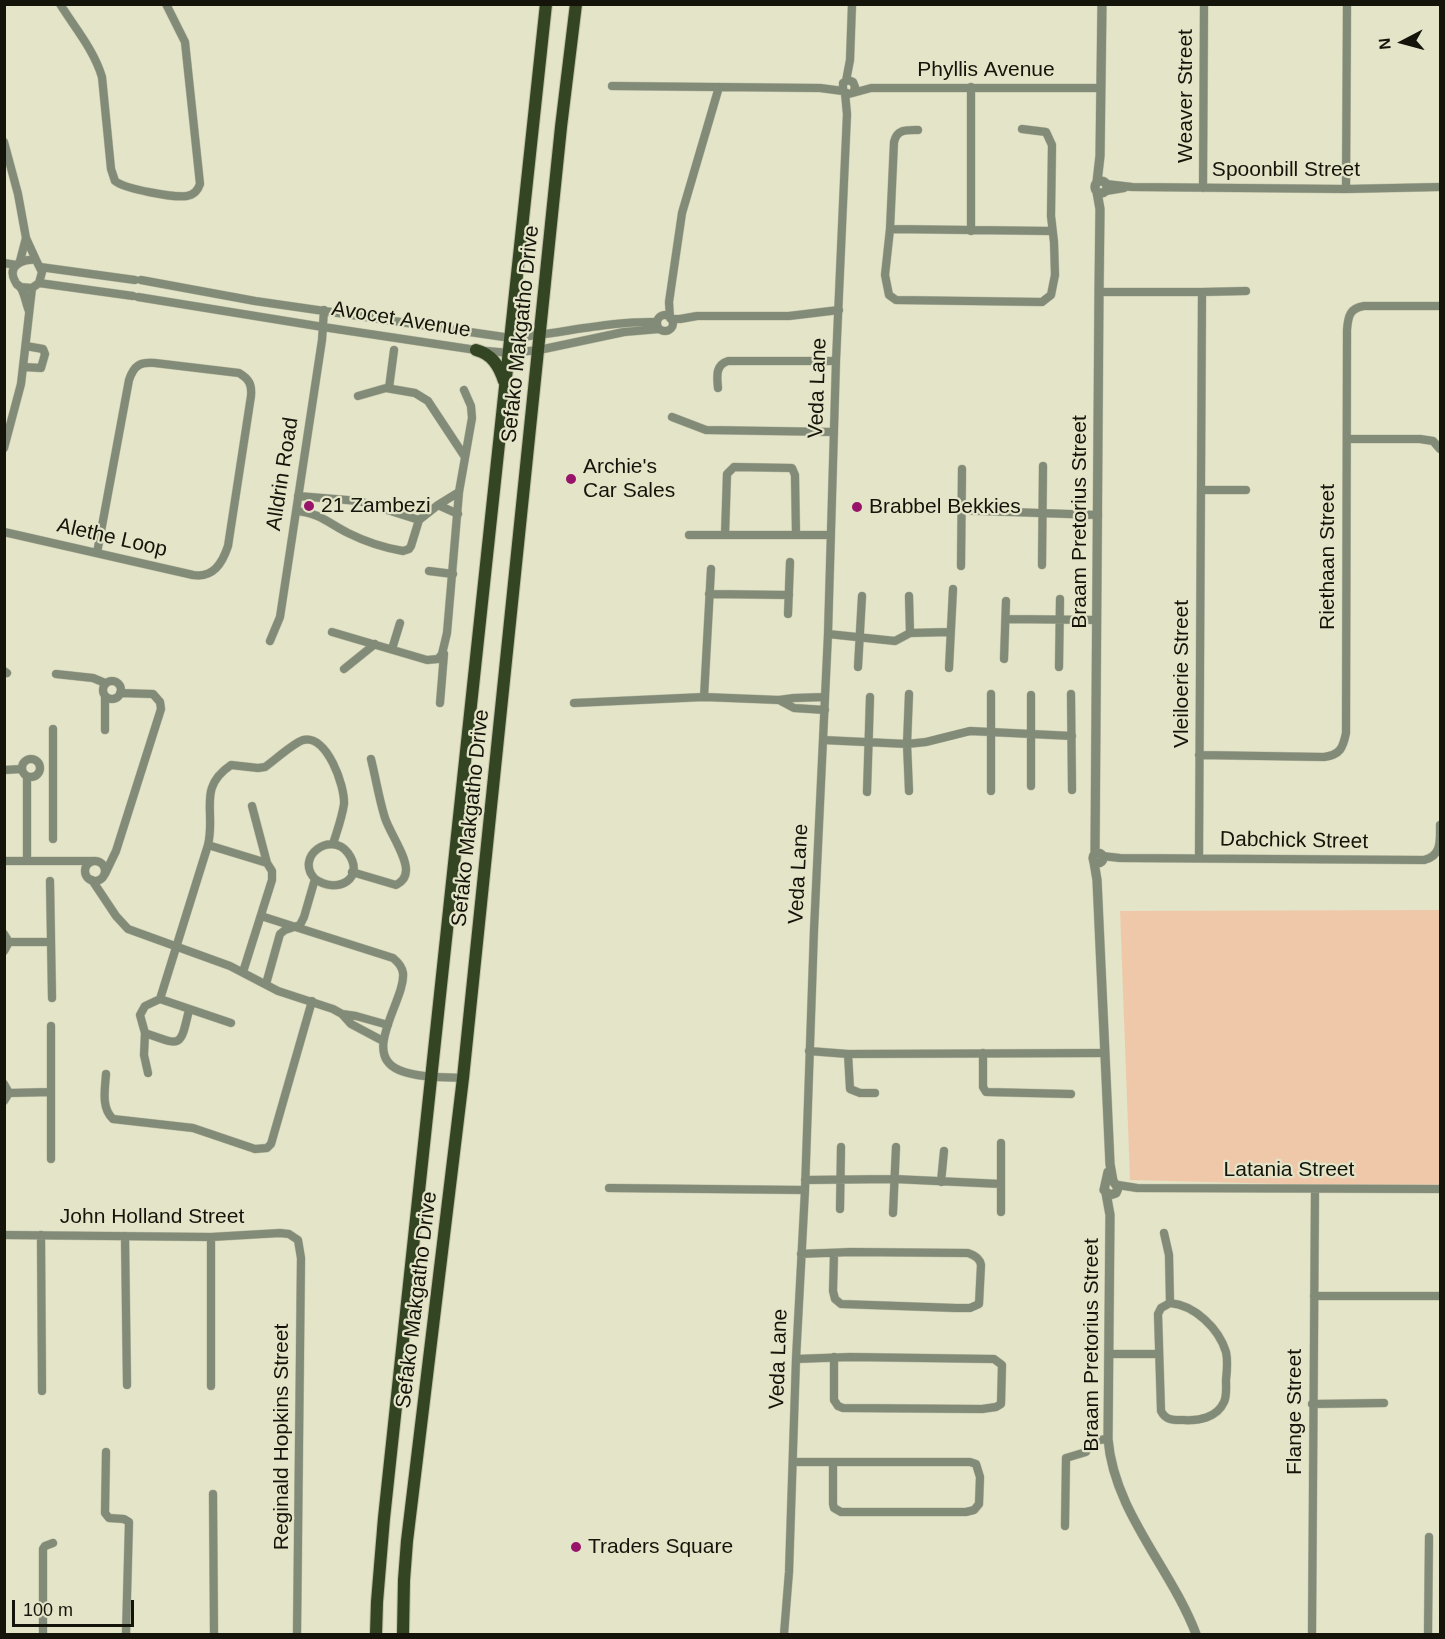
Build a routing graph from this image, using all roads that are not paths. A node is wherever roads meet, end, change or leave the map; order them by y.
1 (60, 4) edge
2 (166, 4) edge
3 (546, 4) edge
4 (576, 4) edge
5 (852, 4) edge
6 (1102, 4) edge
7 (1204, 4) edge
8 (1347, 4) edge
9 (612, 86) dead end
10 (719, 87) junction
11 (849, 87) junction
12 (971, 87) junction
13 (1101, 88) junction
14 (1022, 129) dead end
15 (918, 130) dead end
16 (4, 142) edge
17 (1103, 187) junction
18 (1440, 187) edge
19 (1203, 188) junction
20 (1346, 189) junction
21 (890, 229) junction
22 (971, 231) junction
23 (1053, 231) junction
24 (26, 238) junction
25 (4, 263) edge
26 (18, 263) junction
27 (38, 263) junction
28 (9, 277) edge
29 (36, 286) junction
30 (20, 287) junction
31 (1246, 291) dead end
32 (1099, 292) junction
33 (1202, 292) junction
34 (1440, 306) edge
35 (324, 310) junction
36 (839, 310) junction
37 (29, 312) junction
38 (665, 322) junction
39 (323, 327) junction
40 (541, 335) junction
41 (511, 338) junction
42 (26, 346) junction
43 (394, 350) dead end
44 (476, 350) junction
45 (539, 350) junction
46 (509, 353) junction
47 (836, 361) junction
48 (24, 367) junction
49 (389, 388) junction
50 (718, 388) dead end
51 (464, 390) dead end
52 (358, 396) dead end
53 (505, 398) junction
54 (672, 417) dead end
55 (834, 432) junction
56 (1347, 440) junction
57 (4, 448) edge
58 (1440, 449) edge
59 (465, 457) junction
60 (1043, 466) dead end
61 (962, 469) dead end
62 (1201, 490) junction
63 (1246, 490) dead end
64 (459, 492) junction
65 (298, 496) junction
66 (438, 505) junction
67 (952, 510) dead end
68 (962, 510) junction
69 (296, 511) junction
70 (1043, 512) junction
71 (458, 514) junction
72 (1098, 515) junction
73 (419, 520) junction
74 (4, 532) edge
75 (689, 535) dead end
76 (725, 535) junction
77 (796, 535) junction
78 (831, 535) junction
79 (97, 553) junction
80 (790, 562) dead end
81 (1042, 565) dead end
82 (961, 566) dead end
83 (711, 569) dead end
84 (429, 571) dead end
85 (453, 574) junction
86 (953, 589) dead end
87 (709, 594) junction
88 (789, 595) junction
89 (862, 596) dead end
90 (909, 596) dead end
91 (1060, 599) dead end
92 (1006, 601) dead end
93 (788, 614) dead end
94 (1006, 619) junction
95 (1059, 620) junction
96 (1097, 620) junction
97 (400, 623) dead end
98 (332, 632) dead end
99 (950, 632) junction
100 (910, 633) junction
101 (828, 634) junction
102 (860, 637) junction
103 (270, 641) dead end
104 (375, 644) junction
105 (445, 647) junction
106 (392, 649) junction
107 (1004, 659) dead end
108 (858, 667) dead end
109 (1059, 667) dead end
110 (950, 668) dead end
111 (344, 669) dead end
112 (57, 674) dead end
113 (105, 683) junction
114 (120, 693) junction
115 (909, 694) dead end
116 (991, 694) dead end
117 (1071, 694) dead end
118 (1031, 695) dead end
119 (105, 697) junction
120 (704, 697) junction
121 (825, 697) junction
122 (870, 697) dead end
123 (779, 700) junction
124 (440, 703) dead end
125 (574, 703) dead end
126 (825, 710) junction
127 (53, 729) dead end
128 (105, 730) dead end
129 (991, 732) junction
130 (1032, 734) junction
131 (1072, 736) junction
132 (823, 740) junction
133 (868, 741) junction
134 (907, 744) junction
135 (1199, 755) junction
136 (371, 759) dead end
137 (53, 767) junction
138 (41, 768) junction
139 (22, 769) junction
140 (4, 770) edge
141 (27, 776) junction
142 (1031, 786) dead end
143 (1072, 790) dead end
144 (909, 791) dead end
145 (991, 791) dead end
146 (867, 792) dead end
147 (252, 806) dead end
148 (1440, 825) edge
149 (53, 839) dead end
150 (333, 844) junction
151 (208, 845) junction
152 (112, 858) junction
153 (1099, 858) junction
154 (1199, 858) junction
155 (4, 861) edge
156 (27, 861) junction
157 (75, 861) junction
158 (96, 862) junction
159 (267, 863) junction
160 (86, 870) junction
161 (352, 872) junction
162 (103, 876) junction
163 (315, 879) junction
164 (92, 880) junction
165 (50, 881) dead end
166 (100, 894) junction
167 (261, 916) junction
168 (294, 927) junction
169 (4, 934) edge
170 (9, 942) junction
171 (51, 942) junction
172 (175, 948) junction
173 (4, 951) edge
174 (243, 972) junction
175 (266, 984) junction
176 (52, 998) dead end
177 (160, 999) junction
178 (312, 1001) junction
179 (189, 1010) junction
180 (342, 1014) junction
181 (231, 1023) dead end
182 (388, 1025) junction
183 (51, 1026) dead end
184 (145, 1033) junction
185 (383, 1041) junction
186 (809, 1051) junction
187 (983, 1053) junction
188 (1105, 1053) junction
189 (849, 1054) junction
190 (148, 1073) dead end
191 (106, 1074) dead end
192 (432, 1077) junction
193 (463, 1078) junction
194 (4, 1084) edge
195 (51, 1092) junction
196 (9, 1093) junction
197 (875, 1093) dead end
198 (1071, 1094) dead end
199 (4, 1101) edge
200 (1000, 1143) dead end
201 (841, 1147) dead end
202 (896, 1147) dead end
203 (944, 1151) dead end
204 (51, 1159) dead end
205 (894, 1179) junction
206 (805, 1180) junction
207 (841, 1180) junction
208 (941, 1182) junction
209 (1001, 1184) junction
210 (609, 1188) dead end
211 (1112, 1188) junction
212 (1315, 1189) junction
213 (1440, 1189) edge
214 (805, 1190) junction
215 (840, 1209) dead end
216 (1001, 1212) dead end
217 (893, 1213) dead end
218 (1164, 1233) dead end
219 (4, 1235) edge
220 (41, 1235) junction
221 (125, 1236) junction
222 (211, 1237) junction
223 (298, 1240) joint
224 (834, 1253) junction
225 (801, 1254) junction
226 (1314, 1296) junction
227 (1440, 1296) edge
228 (1170, 1303) junction
229 (1110, 1354) junction
230 (1158, 1354) junction
231 (834, 1357) junction
232 (796, 1359) junction
233 (127, 1385) dead end
234 (211, 1386) dead end
235 (42, 1391) dead end
236 (1384, 1403) dead end
237 (1312, 1404) junction
238 (1108, 1439) junction
239 (106, 1452) dead end
240 (793, 1462) junction
241 (833, 1463) junction
242 (213, 1494) dead end
243 (1065, 1526) dead end
244 (1429, 1537) dead end
245 (53, 1543) dead end
246 (403, 1608) junction
247 (43, 1635) edge
248 (126, 1635) edge
249 (214, 1635) edge
250 (297, 1635) edge
251 (376, 1635) edge
252 (403, 1635) edge
253 (411, 1635) edge
254 (784, 1635) edge
255 (1196, 1635) edge
256 (1312, 1635) edge
257 (1428, 1635) edge

1 - 2 street
3 - 41 main road, Sefako Makgatho Drive
4 - 40 main road, Sefako Makgatho Drive
5 - 11 street
6 - 13 street
7 - 19 street, Weaver Street
8 - 20 street
9 - 10 street, Phyllis Avenue
10 - 11 street, Phyllis Avenue
10 - 38 street
11 - 12 street, Phyllis Avenue
11 - 36 street, Veda Lane
12 - 13 street, Phyllis Avenue
12 - 22 street
13 - 17 street
14 - 23 street
15 - 21 street
16 - 24 street
17 - 19 street, Spoonbill Street
17 - 32 street, Braam Pretorius Street
18 - 20 street, Spoonbill Street
19 - 20 street, Spoonbill Street
21 - 22 street
21 - 23 street
22 - 23 street
24 - 26 street
24 - 27 street
25 - 26 street
26 - 27 street
26 - 28 street
27 - 29 street
27 - 35 street, Avocet Avenue
28 - 30 street
29 - 30 street
29 - 37 street
29 - 39 street, Avocet Avenue
30 - 37 street
31 - 33 street
32 - 33 street
32 - 72 street, Braam Pretorius Street
33 - 62 street, Vleiloerie Street
34 - 56 street, Riethaan Street
35 - 39 street, Alldrin Road
35 - 41 street, Avocet Avenue
36 - 38 street
36 - 47 street, Veda Lane
37 - 42 street
38 - 40 street, Avocet Avenue
38 - 45 street, Avocet Avenue
39 - 44 street, Avocet Avenue
39 - 65 street, Alldrin Road
40 - 41 street, Avocet Avenue
40 - 45 main road, Sefako Makgatho Drive
41 - 46 main road, Sefako Makgatho Drive
42 - 48 street
42 - 48 street
43 - 49 street
44 - 46 street, Avocet Avenue
44 - 53 main road
45 - 46 street, Avocet Avenue
45 - 193 main road, Sefako Makgatho Drive
46 - 53 main road, Sefako Makgatho Drive
47 - 50 street
47 - 55 street, Veda Lane
48 - 57 street
49 - 52 street
49 - 59 street
51 - 59 street
53 - 192 main road, Sefako Makgatho Drive
54 - 55 street
55 - 78 street, Veda Lane
56 - 58 street
56 - 135 street, Riethaan Street
59 - 64 street
60 - 70 street
61 - 68 street
62 - 63 street
62 - 135 street, Vleiloerie Street
64 - 66 street
64 - 71 street
65 - 69 street, Alldrin Road
65 - 73 street
66 - 71 street
66 - 73 street
67 - 68 street
68 - 70 street
68 - 82 street
69 - 73 street
69 - 103 street, Alldrin Road
70 - 72 street
70 - 81 street
71 - 85 street
72 - 96 street, Braam Pretorius Street
74 - 79 street, Alethe Loop
75 - 76 street
76 - 77 street
76 - 77 street
77 - 78 street
78 - 101 street, Veda Lane
79 - 79 street, Alethe Loop
80 - 88 street
83 - 87 street
84 - 85 street
85 - 105 street
86 - 99 street
87 - 88 street
87 - 120 street
88 - 93 street
89 - 102 street
90 - 100 street
91 - 95 street
92 - 94 street
94 - 95 street
94 - 107 street
95 - 96 street
95 - 109 street
96 - 153 street, Braam Pretorius Street
97 - 106 street
98 - 104 street
99 - 100 street
99 - 110 street
100 - 102 street
101 - 102 street
101 - 121 street, Veda Lane
102 - 108 street
104 - 106 street
104 - 111 street
105 - 106 street
105 - 124 street
112 - 113 street
113 - 114 street
113 - 119 street
114 - 119 street
114 - 152 street
115 - 134 street
116 - 129 street
117 - 131 street
118 - 130 street
119 - 128 street
120 - 123 street
120 - 125 street
121 - 123 street
121 - 126 street, Veda Lane
122 - 133 street
123 - 126 street
126 - 132 street, Veda Lane
127 - 137 street
129 - 130 street
129 - 134 street
129 - 145 street
130 - 131 street
130 - 142 street
131 - 143 street
132 - 133 street
132 - 186 street, Veda Lane
133 - 134 street
133 - 146 street
134 - 144 street
135 - 154 street, Vleiloerie Street
136 - 161 street
137 - 138 street
137 - 149 street
138 - 139 street
138 - 141 street
139 - 140 street
139 - 141 street
141 - 156 street
147 - 159 street
148 - 154 street, Dabchick Street
150 - 151 street
150 - 161 street
150 - 163 street
151 - 159 street
151 - 172 street
152 - 158 street
152 - 162 street
153 - 154 street, Dabchick Street
153 - 188 street, Braam Pretorius Street
155 - 156 street
156 - 157 street
157 - 158 street
157 - 160 street
158 - 160 street
158 - 162 street
159 - 167 street
160 - 164 street
161 - 163 street
162 - 164 street
162 - 166 street
163 - 168 street
164 - 166 street
165 - 171 street
166 - 172 street
167 - 168 street
167 - 174 street
168 - 175 street
168 - 182 street
169 - 170 street
170 - 171 street
170 - 173 street
171 - 176 street
172 - 174 street
172 - 177 street
174 - 175 street
175 - 178 street
177 - 179 street
177 - 184 street
178 - 180 street
178 - 191 street
179 - 181 street
179 - 184 street
180 - 182 street
180 - 185 street
182 - 185 street
183 - 195 street
184 - 190 street
185 - 192 street
186 - 189 street
186 - 206 street, Veda Lane
187 - 188 street
187 - 189 street
187 - 198 street
188 - 211 street, Braam Pretorius Street
189 - 197 street
192 - 193 street
192 - 251 main road, Sefako Makgatho Drive
193 - 246 main road, Sefako Makgatho Drive
194 - 196 street
195 - 196 street
195 - 204 street
196 - 199 street
200 - 209 street
201 - 207 street
202 - 205 street
203 - 208 street
205 - 207 street
205 - 208 street
205 - 217 street
206 - 207 street
206 - 214 street, Veda Lane
207 - 215 street
208 - 209 street
209 - 216 street
210 - 214 street
211 - 212 street, Latania Street
211 - 229 street, Braam Pretorius Street
212 - 213 street, Latania Street
212 - 226 street, Flange Street
214 - 225 street, Veda Lane
218 - 228 street
219 - 220 street, John Holland Street
220 - 221 street, John Holland Street
220 - 235 street
221 - 222 street, John Holland Street
221 - 233 street
222 - 223 street, John Holland Street
222 - 234 street
223 - 250 street, Reginald Hopkins Street
224 - 224 street
224 - 225 street
225 - 232 street, Veda Lane
226 - 227 street
226 - 237 street, Flange Street
228 - 230 street
228 - 230 street
229 - 230 street
229 - 238 street, Braam Pretorius Street
231 - 231 street
231 - 232 street
232 - 240 street, Veda Lane
236 - 237 street
237 - 256 street, Flange Street
238 - 243 street
238 - 255 street, Braam Pretorius Street
239 - 248 street
240 - 241 street
240 - 254 street, Veda Lane
241 - 241 street
242 - 249 street
244 - 257 street
245 - 247 street
246 - 252 main road, Sefako Makgatho Drive
246 - 253 main road

